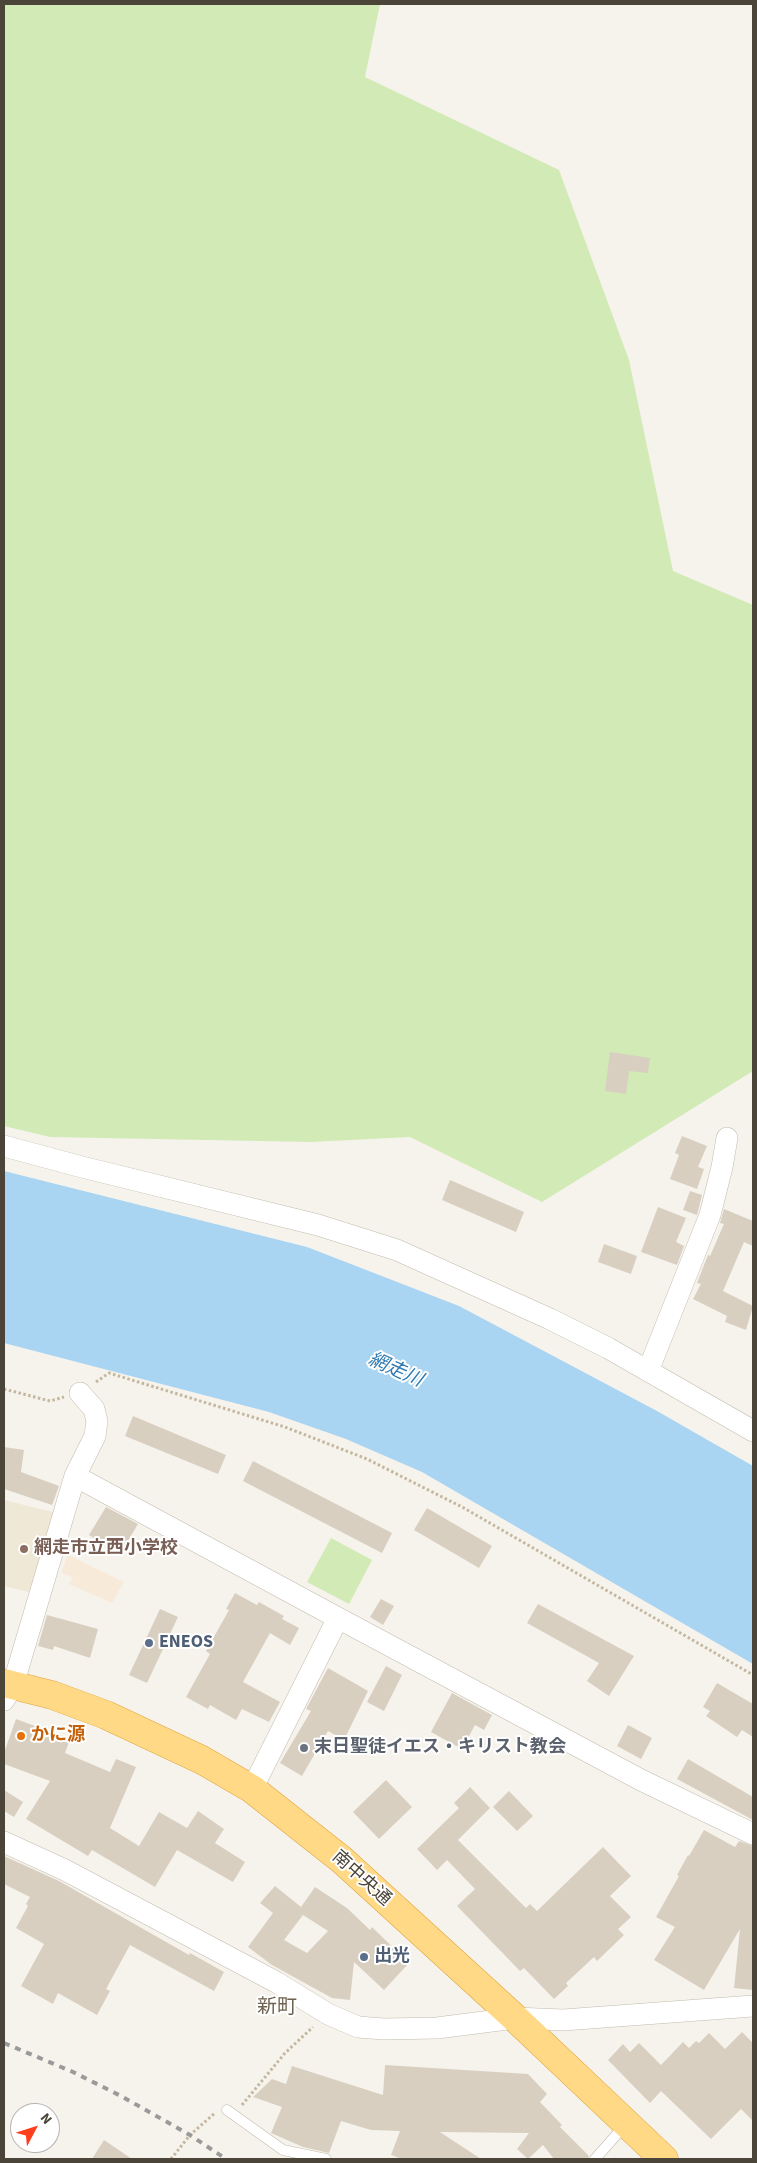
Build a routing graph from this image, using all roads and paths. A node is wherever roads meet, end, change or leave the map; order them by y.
1 (727, 1138) dead end
2 (4, 1146) edge
3 (648, 1370) junction
4 (109, 1373) dead end
5 (4, 1389) edge
6 (80, 1393) joint
7 (753, 1431) edge
8 (75, 1476) junction
9 (338, 1618) junction
10 (753, 1675) edge
11 (7, 1689) edge
12 (252, 1789) junction
13 (753, 1834) edge
14 (4, 1842) edge
15 (753, 2006) edge
16 (328, 2014) junction
17 (515, 2018) junction
18 (228, 2110) junction
19 (626, 2123) junction
20 (171, 2159) edge
21 (326, 2159) edge
22 (595, 2159) edge
23 (664, 2159) edge

1 - 3 street
2 - 3 street
3 - 7 street
4 - 10 path
5 - 6 path
6 - 8 street
8 - 9 street
8 - 11 street
9 - 12 street
9 - 13 street
11 - 12 highway, 南中央通
12 - 17 highway, 南中央通
14 - 16 street
15 - 17 street
16 - 17 street
16 - 18 path
17 - 19 highway, 南中央通
18 - 20 path
18 - 21 lane
19 - 22 lane
19 - 23 highway, 南中央通

